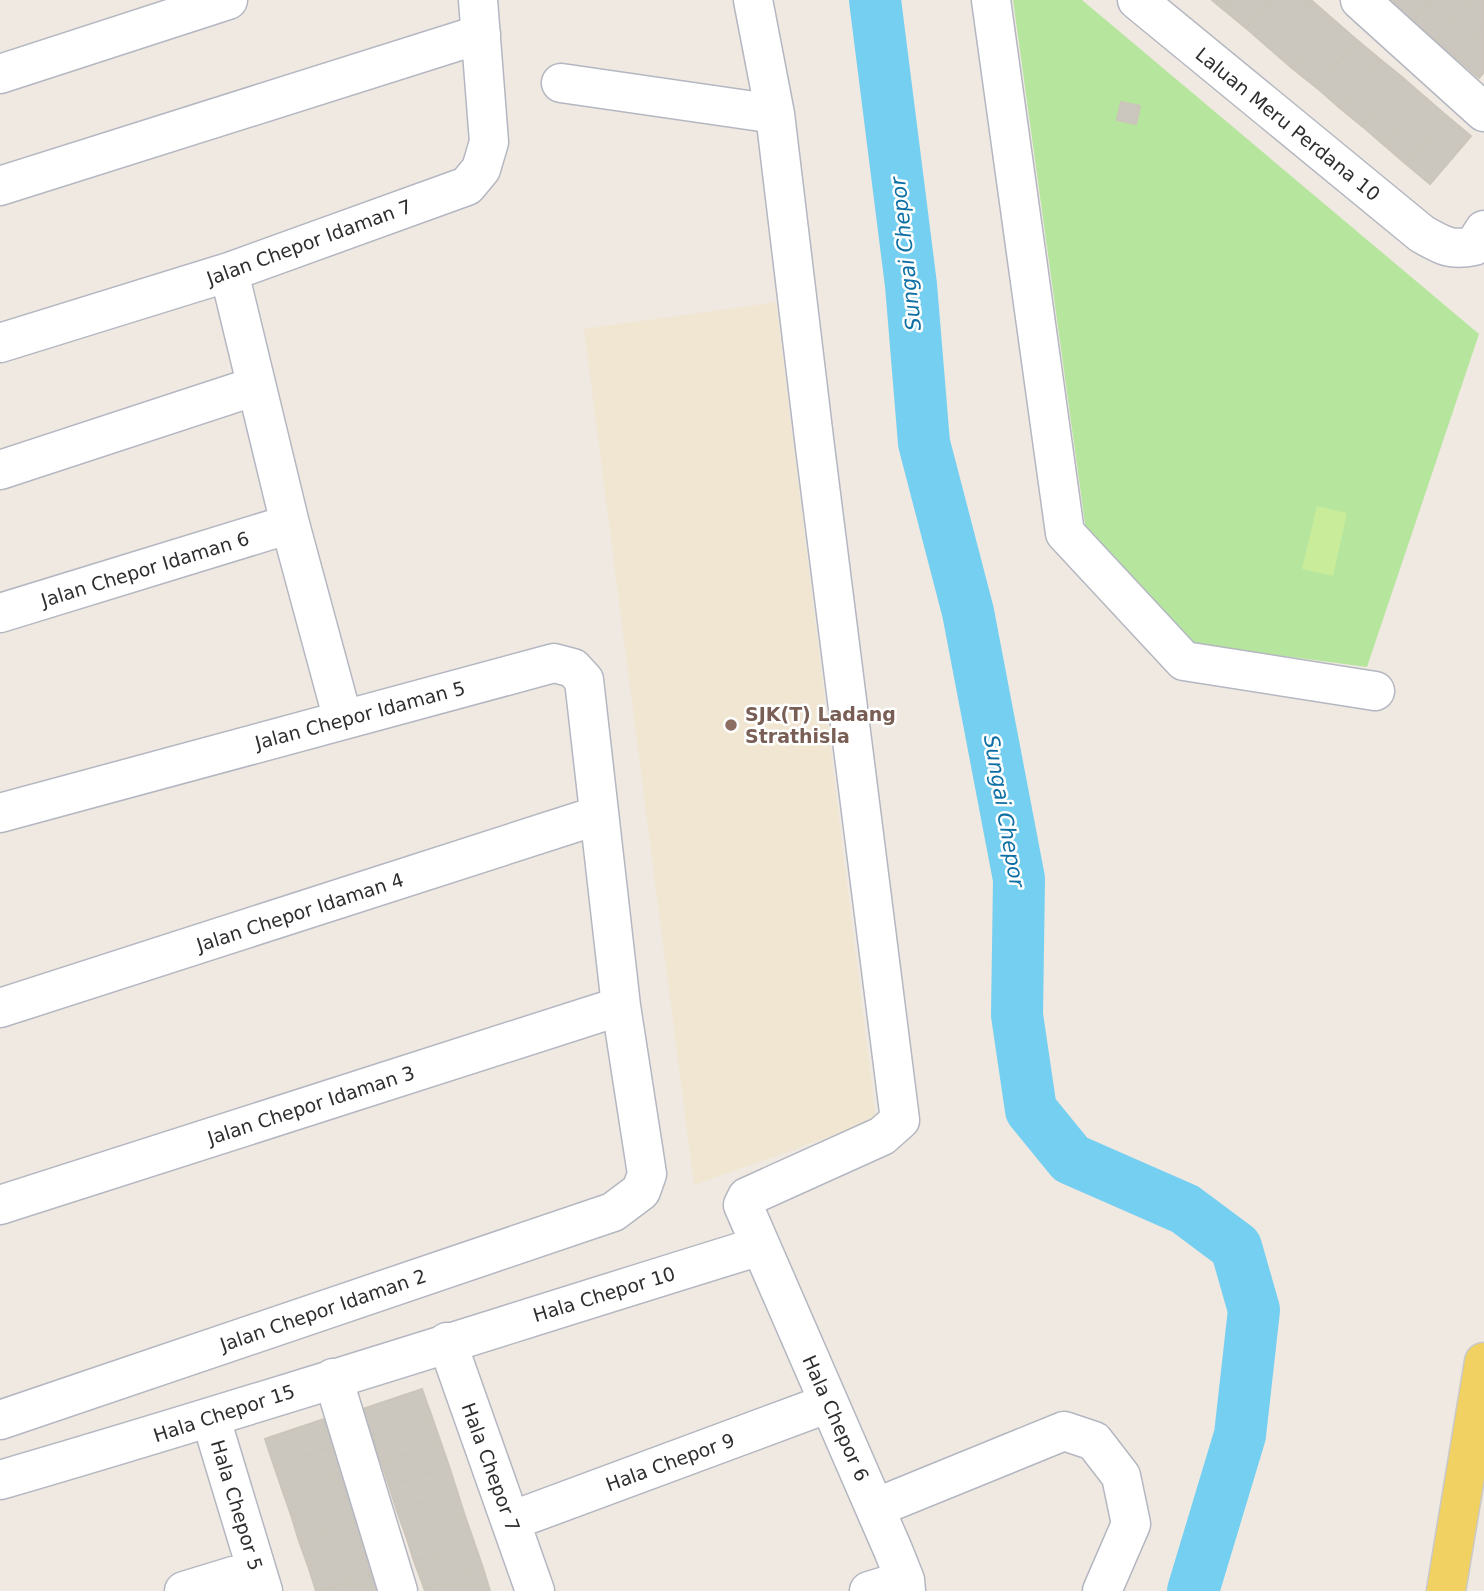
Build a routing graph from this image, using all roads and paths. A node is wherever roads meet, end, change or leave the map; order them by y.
1 (228, 0) edge
2 (753, 0) edge
3 (991, 0) edge
4 (1360, 0) edge
5 (1161, 8) edge
6 (480, 17) edge
7 (0, 74) edge
8 (561, 83) dead end
9 (1484, 112) edge
10 (775, 114) junction
11 (0, 186) edge
12 (1484, 230) edge
13 (229, 272) junction
14 (0, 343) edge
15 (256, 386) junction
16 (0, 470) edge
17 (290, 524) junction
18 (0, 613) edge
19 (1375, 691) dead end
20 (343, 720) junction
21 (0, 813) edge
22 (599, 815) junction
23 (621, 1006) junction
24 (0, 1008) edge
25 (641, 1191) joint
26 (0, 1205) edge
27 (760, 1246) junction
28 (447, 1342) junction
29 (1484, 1362) edge
30 (333, 1378) junction
31 (830, 1403) junction
32 (211, 1419) junction
33 (0, 1420) edge
34 (0, 1480) edge
35 (875, 1508) junction
36 (511, 1521) junction
37 (260, 1580) edge
38 (906, 1585) edge
39 (184, 1591) edge
40 (398, 1591) edge
41 (536, 1591) edge
42 (869, 1591) edge
43 (1102, 1591) edge
44 (1446, 1591) edge

1 - 7 street
2 - 10 street
3 - 19 street
4 - 9 street
5 - 12 street, Laluan Meru Perdana 10
6 - 11 street
6 - 13 street, Jalan Chepor Idaman 7
8 - 10 street
10 - 27 street, Hala Chepor 6
13 - 14 street, Jalan Chepor Idaman 7
13 - 15 street
15 - 16 street
15 - 17 street
17 - 18 street, Jalan Chepor Idaman 6
17 - 20 street
20 - 21 street, Jalan Chepor Idaman 5
20 - 22 street, Jalan Chepor Idaman 5
22 - 23 street, Jalan Chepor Idaman 5
22 - 24 street, Jalan Chepor Idaman 4
23 - 25 street, Jalan Chepor Idaman 5
23 - 26 street, Jalan Chepor Idaman 3
25 - 33 street, Jalan Chepor Idaman 2
27 - 28 street, Hala Chepor 10
27 - 31 street, Hala Chepor 6
28 - 30 street, Hala Chepor 15
28 - 36 street, Hala Chepor 7
29 - 44 main road
30 - 32 street, Hala Chepor 15
30 - 40 street
31 - 35 street, Hala Chepor 6
31 - 36 street, Hala Chepor 9
32 - 34 street, Hala Chepor 15
32 - 37 street, Hala Chepor 5
35 - 38 street, Hala Chepor 6
35 - 43 street
36 - 41 street, Hala Chepor 7
37 - 39 street
38 - 42 street

